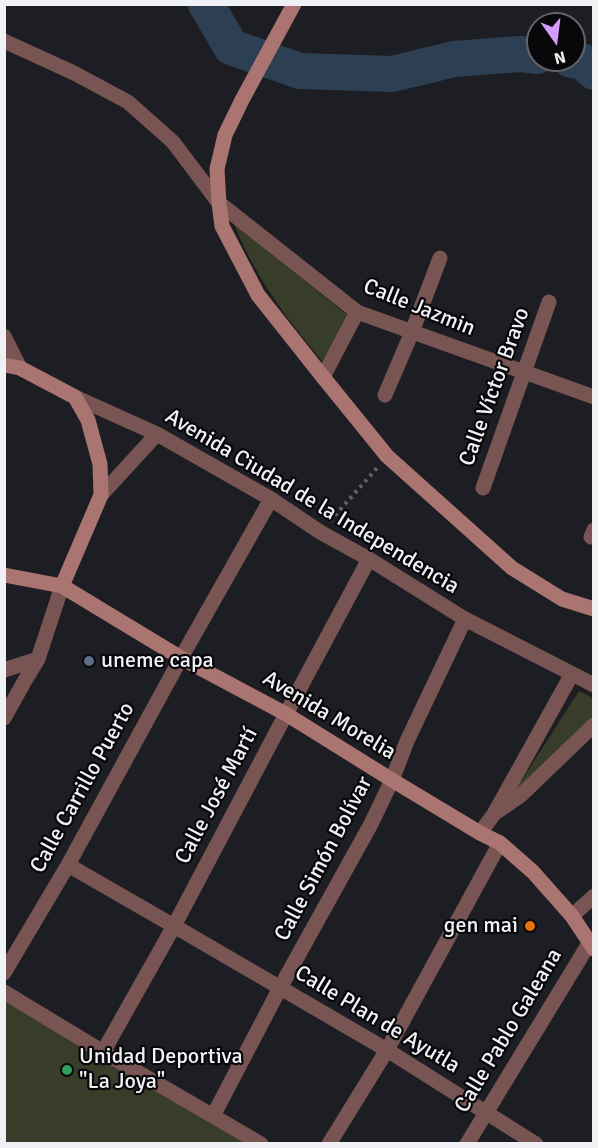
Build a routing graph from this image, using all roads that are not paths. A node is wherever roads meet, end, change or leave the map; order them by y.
1 (294, 4) edge
2 (4, 41) edge
3 (219, 203) junction
4 (440, 258) dead end
5 (549, 302) dead end
6 (357, 312) junction
7 (412, 332) junction
8 (4, 336) edge
9 (12, 366) edge
10 (525, 372) junction
11 (323, 378) junction
12 (384, 395) dead end
13 (75, 397) junction
14 (594, 397) edge
15 (157, 434) junction
16 (483, 488) dead end
17 (100, 495) junction
18 (271, 499) junction
19 (369, 559) junction
20 (4, 575) edge
21 (62, 586) junction
22 (594, 609) edge
23 (465, 619) junction
24 (181, 658) junction
25 (38, 659) junction
26 (4, 670) edge
27 (572, 674) junction
28 (594, 685) edge
29 (286, 714) junction
30 (4, 718) edge
31 (594, 725) edge
32 (392, 780) junction
33 (494, 814) junction
34 (480, 833) junction
35 (500, 843) junction
36 (68, 865) junction
37 (594, 896) edge
38 (572, 916) junction
39 (174, 926) junction
40 (592, 945) edge
41 (4, 973) edge
42 (280, 988) junction
43 (4, 992) edge
44 (387, 1050) junction
45 (103, 1052) junction
46 (486, 1113) junction
47 (213, 1116) junction
48 (261, 1143) edge
49 (329, 1143) edge
50 (467, 1143) edge
51 (536, 1143) edge

1 - 3 street
2 - 3 street, Calle Jazmin
3 - 6 street, Calle Jazmin
3 - 11 street
4 - 7 street
5 - 10 street, Calle Víctor Bravo
6 - 7 street, Calle Jazmin
6 - 11 street
7 - 10 street, Calle Jazmin
7 - 12 street
8 - 9 street
9 - 13 street, Avenida Ciudad de la Independencia
10 - 14 street, Calle Jazmin
10 - 16 street, Calle Víctor Bravo
11 - 22 street
13 - 15 street, Avenida Ciudad de la Independencia
13 - 17 street
15 - 17 street
15 - 18 street, Avenida Ciudad de la Independencia
17 - 21 street
18 - 19 street, Avenida Ciudad de la Independencia
18 - 24 street, Calle Carrillo Puerto
19 - 23 street, Avenida Ciudad de la Independencia
19 - 29 street, Calle José Martí
20 - 21 street, Avenida Morelia
21 - 24 street, Avenida Morelia
21 - 25 street
23 - 27 street, Avenida Ciudad de la Independencia
23 - 32 street, Calle Simón Bolívar
24 - 29 street, Avenida Morelia
24 - 36 street, Calle Carrillo Puerto
25 - 26 street
25 - 30 street
27 - 28 street, Avenida Ciudad de la Independencia
27 - 33 street
29 - 32 street, Avenida Morelia
29 - 39 street, Calle José Martí
31 - 33 street
32 - 34 street, Avenida Morelia
32 - 42 street, Calle Simón Bolívar
33 - 34 street
34 - 35 street, Avenida Morelia
35 - 38 street, Avenida Morelia
35 - 44 street
36 - 39 street, Calle Plan de Ayutla
36 - 41 street, Calle Carrillo Puerto
37 - 38 street
38 - 40 street, Avenida Morelia
39 - 42 street, Calle Plan de Ayutla
39 - 45 street, Calle José Martí
40 - 46 street, Calle Pablo Galeana
42 - 44 street, Calle Plan de Ayutla
42 - 47 street, Calle Simón Bolívar
43 - 45 street
44 - 46 street, Calle Plan de Ayutla
44 - 49 street
45 - 47 street
46 - 50 street, Calle Pablo Galeana
46 - 51 street, Calle Plan de Ayutla
47 - 48 street

